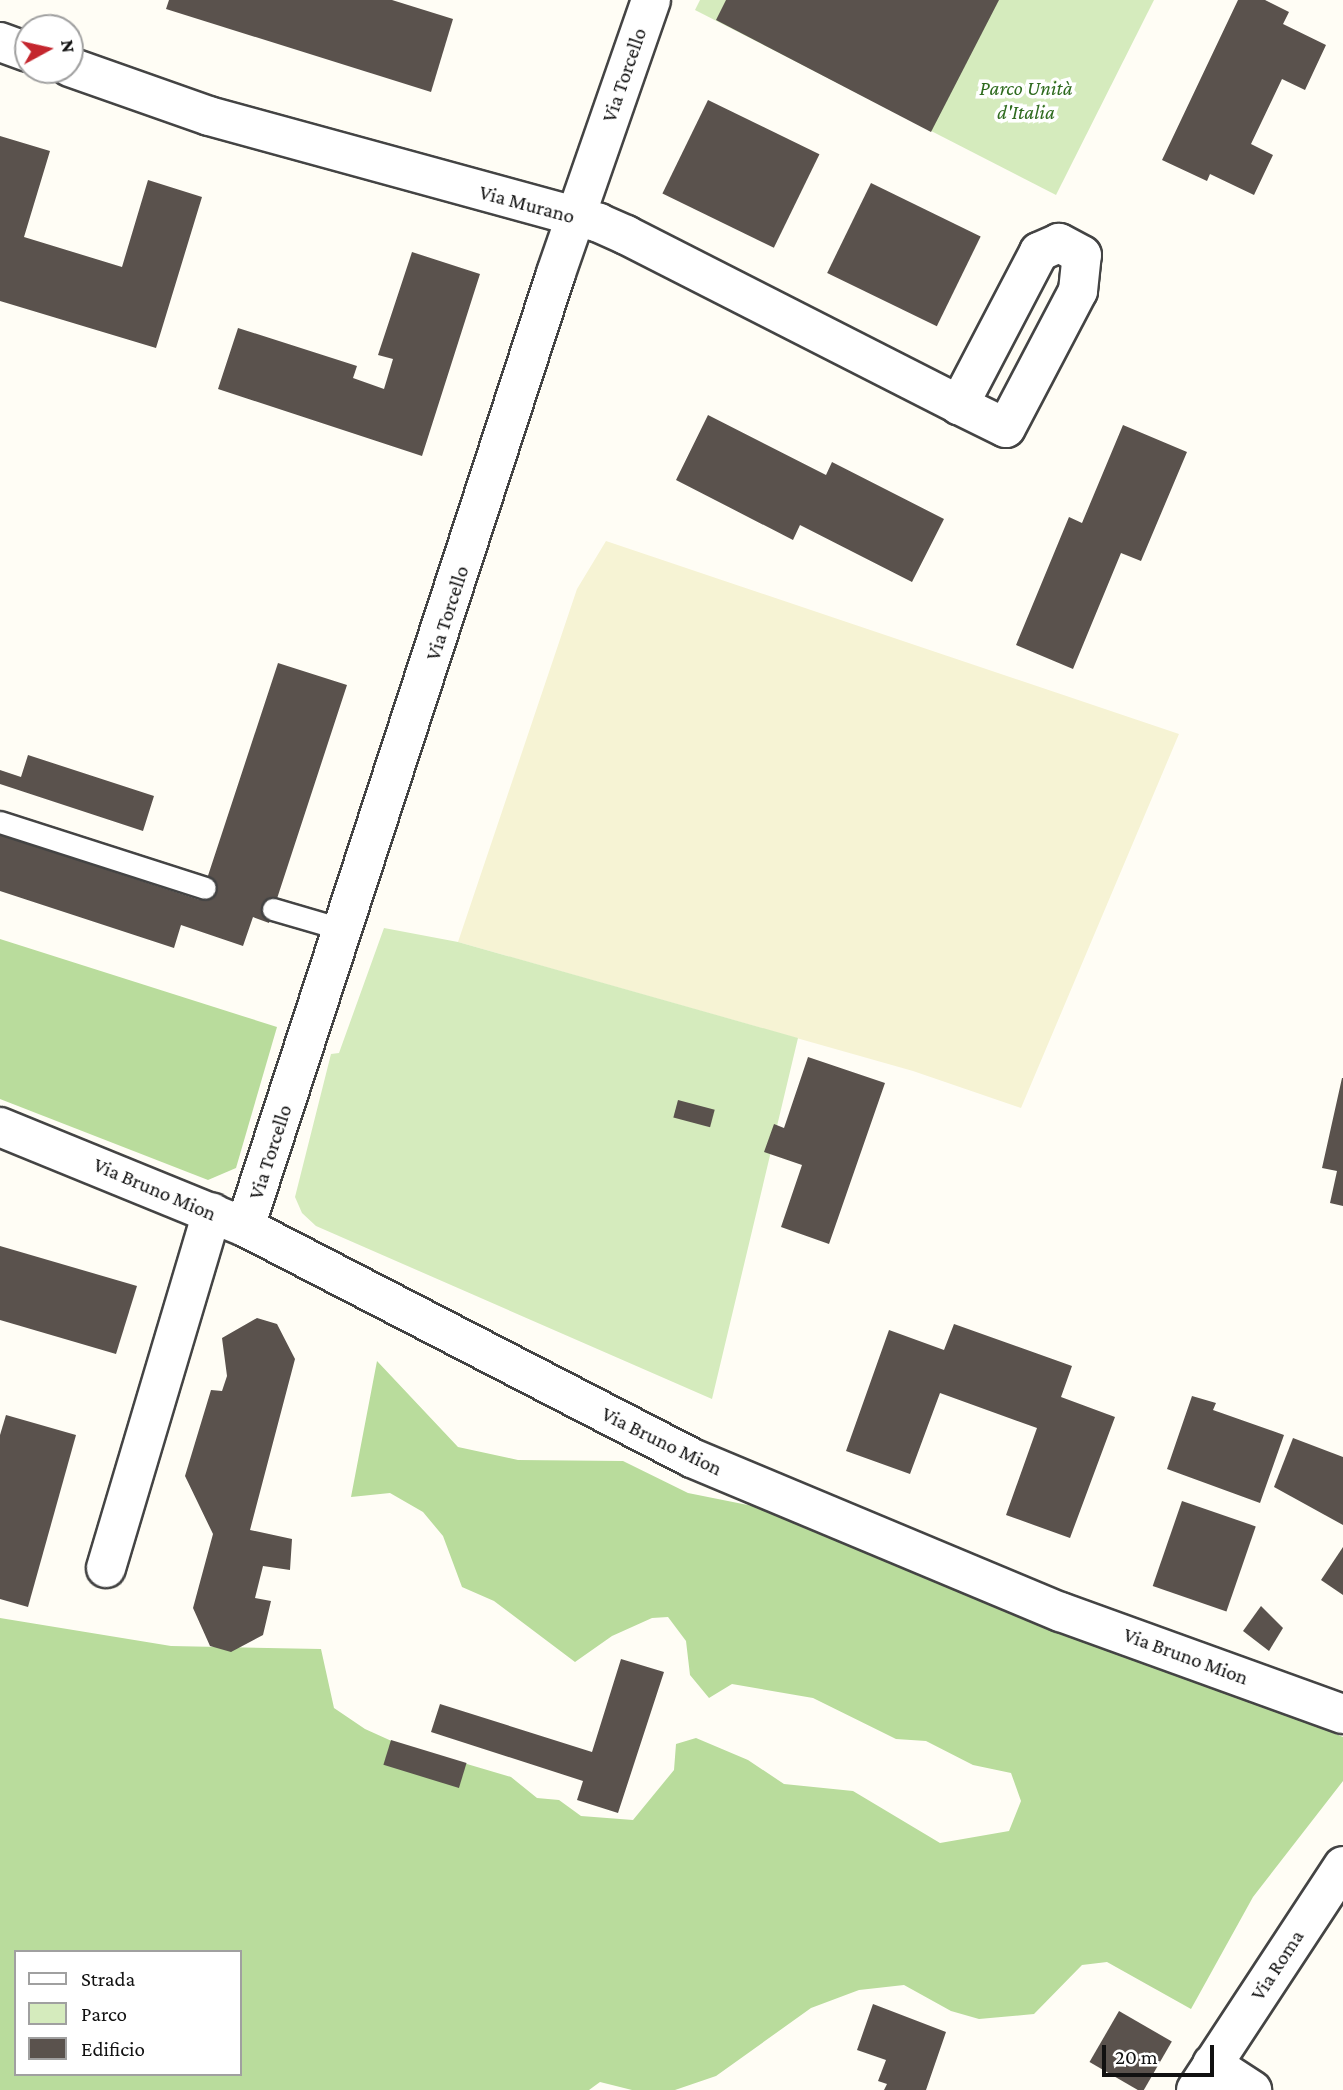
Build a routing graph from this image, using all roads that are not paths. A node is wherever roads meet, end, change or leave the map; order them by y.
1 (651, 0) edge
2 (84, 72) edge
3 (576, 217) junction
4 (959, 405) dead end
5 (0, 822) edge
6 (205, 888) dead end
7 (273, 909) dead end
8 (345, 930) junction
9 (0, 1127) edge
10 (229, 1219) junction
11 (106, 1568) dead end
12 (1343, 1714) edge
13 (1343, 1866) edge
14 (1204, 2077) edge
15 (1252, 2090) edge

1 - 3 street, Via Torcello
2 - 3 street, Via Murano
3 - 4 street, Via Murano
3 - 8 street, Via Torcello
5 - 6 lane
7 - 8 lane
8 - 10 street, Via Torcello
9 - 10 street, Via Bruno Mion
10 - 11 street, Via Torcello
10 - 12 street, Via Bruno Mion
13 - 14 street, Via Roma
14 - 15 street, Via Roma

